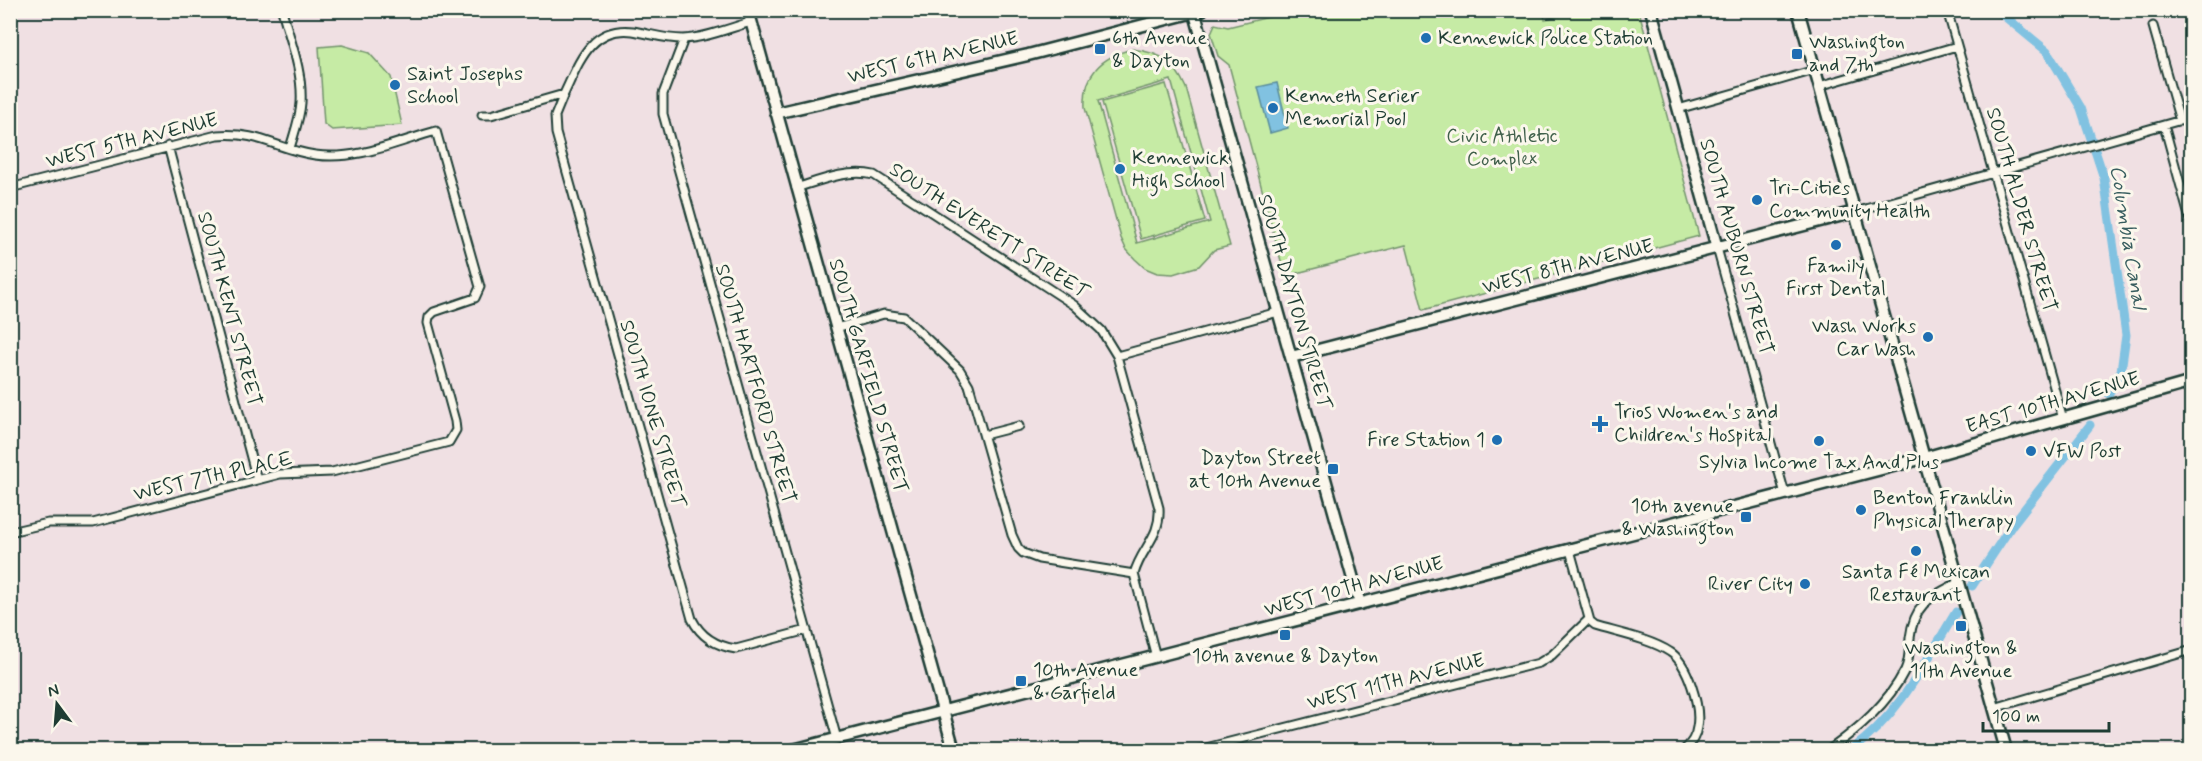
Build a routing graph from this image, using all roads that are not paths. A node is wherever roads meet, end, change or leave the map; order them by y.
1 (282, 10) edge
2 (748, 10) edge
3 (1651, 10) edge
4 (1798, 10) edge
5 (1947, 10) edge
6 (1197, 11) edge
7 (751, 22) junction
8 (2153, 26) dead end
9 (684, 39) junction
10 (1957, 46) junction
11 (1815, 70) junction
12 (1820, 86) junction
13 (564, 94) junction
14 (1678, 109) junction
15 (776, 113) junction
16 (482, 115) dead end
17 (2192, 117) edge
18 (2180, 121) junction
19 (2164, 125) junction
20 (168, 146) junction
21 (290, 148) junction
22 (1993, 173) junction
23 (10, 188) edge
24 (796, 188) junction
25 (1855, 212) junction
26 (2192, 227) edge
27 (1717, 248) junction
28 (1278, 312) junction
29 (836, 328) junction
30 (1117, 356) junction
31 (1291, 357) junction
32 (2192, 382) edge
33 (2063, 419) junction
34 (1019, 426) dead end
35 (984, 435) junction
36 (453, 436) joint
37 (1924, 458) junction
38 (257, 480) junction
39 (1785, 494) junction
40 (10, 532) edge
41 (1570, 550) junction
42 (1134, 574) junction
43 (1959, 582) junction
44 (1360, 604) junction
45 (1588, 620) junction
46 (807, 630) junction
47 (2192, 650) edge
48 (1156, 657) junction
49 (1994, 708) junction
50 (944, 712) junction
51 (837, 739) junction
52 (793, 750) edge
53 (954, 750) edge
54 (1198, 750) edge
55 (1684, 750) edge
56 (1829, 750) edge
57 (2006, 750) edge

1 - 21 street
2 - 7 street, SOUTH GARFIELD STREET
3 - 14 street, SOUTH AUBURN STREET
4 - 11 street
5 - 10 street, SOUTH ALDER STREET
6 - 15 street, WEST 6TH AVENUE
6 - 28 street, SOUTH DAYTON STREET
7 - 9 street
7 - 15 street, SOUTH GARFIELD STREET
8 - 18 street
9 - 13 street
9 - 46 street, SOUTH HARTFORD STREET
10 - 12 street
10 - 22 street, SOUTH ALDER STREET
11 - 12 street
11 - 14 street
12 - 25 street
13 - 16 street
13 - 46 street, SOUTH IONE STREET
14 - 27 street, SOUTH AUBURN STREET
15 - 24 street, SOUTH GARFIELD STREET
17 - 18 street
18 - 19 street
19 - 22 street
19 - 26 street
20 - 21 street, WEST 5TH AVENUE
20 - 23 street, WEST 5TH AVENUE
20 - 38 street, SOUTH KENT STREET
21 - 36 street, WEST 5TH AVENUE
22 - 25 street
22 - 33 street, SOUTH ALDER STREET
24 - 29 street, SOUTH GARFIELD STREET
24 - 30 street, SOUTH EVERETT STREET
25 - 27 street, WEST 8TH AVENUE
25 - 37 street
27 - 31 street, WEST 8TH AVENUE
27 - 39 street, SOUTH AUBURN STREET
28 - 30 street
28 - 31 street, SOUTH DAYTON STREET
29 - 35 street
29 - 50 street, SOUTH GARFIELD STREET
30 - 42 street, SOUTH EVERETT STREET
31 - 44 street, SOUTH DAYTON STREET
32 - 33 street, EAST 10TH AVENUE
33 - 37 street, EAST 10TH AVENUE
34 - 35 street
35 - 42 street
36 - 38 street, WEST 7TH PLACE
37 - 39 street, WEST 10TH AVENUE
37 - 43 street
38 - 40 street, WEST 7TH PLACE
39 - 41 street, WEST 10TH AVENUE
41 - 44 street, WEST 10TH AVENUE
41 - 45 street
42 - 48 street
43 - 49 street
43 - 56 street
44 - 48 street, WEST 10TH AVENUE
45 - 54 street, WEST 11TH AVENUE
45 - 55 street
46 - 51 street, SOUTH HARTFORD STREET
47 - 49 street
48 - 50 street, WEST 10TH AVENUE
49 - 57 street
50 - 51 street, WEST 10TH AVENUE
50 - 53 street, SOUTH GARFIELD STREET
51 - 52 street, WEST 10TH AVENUE

